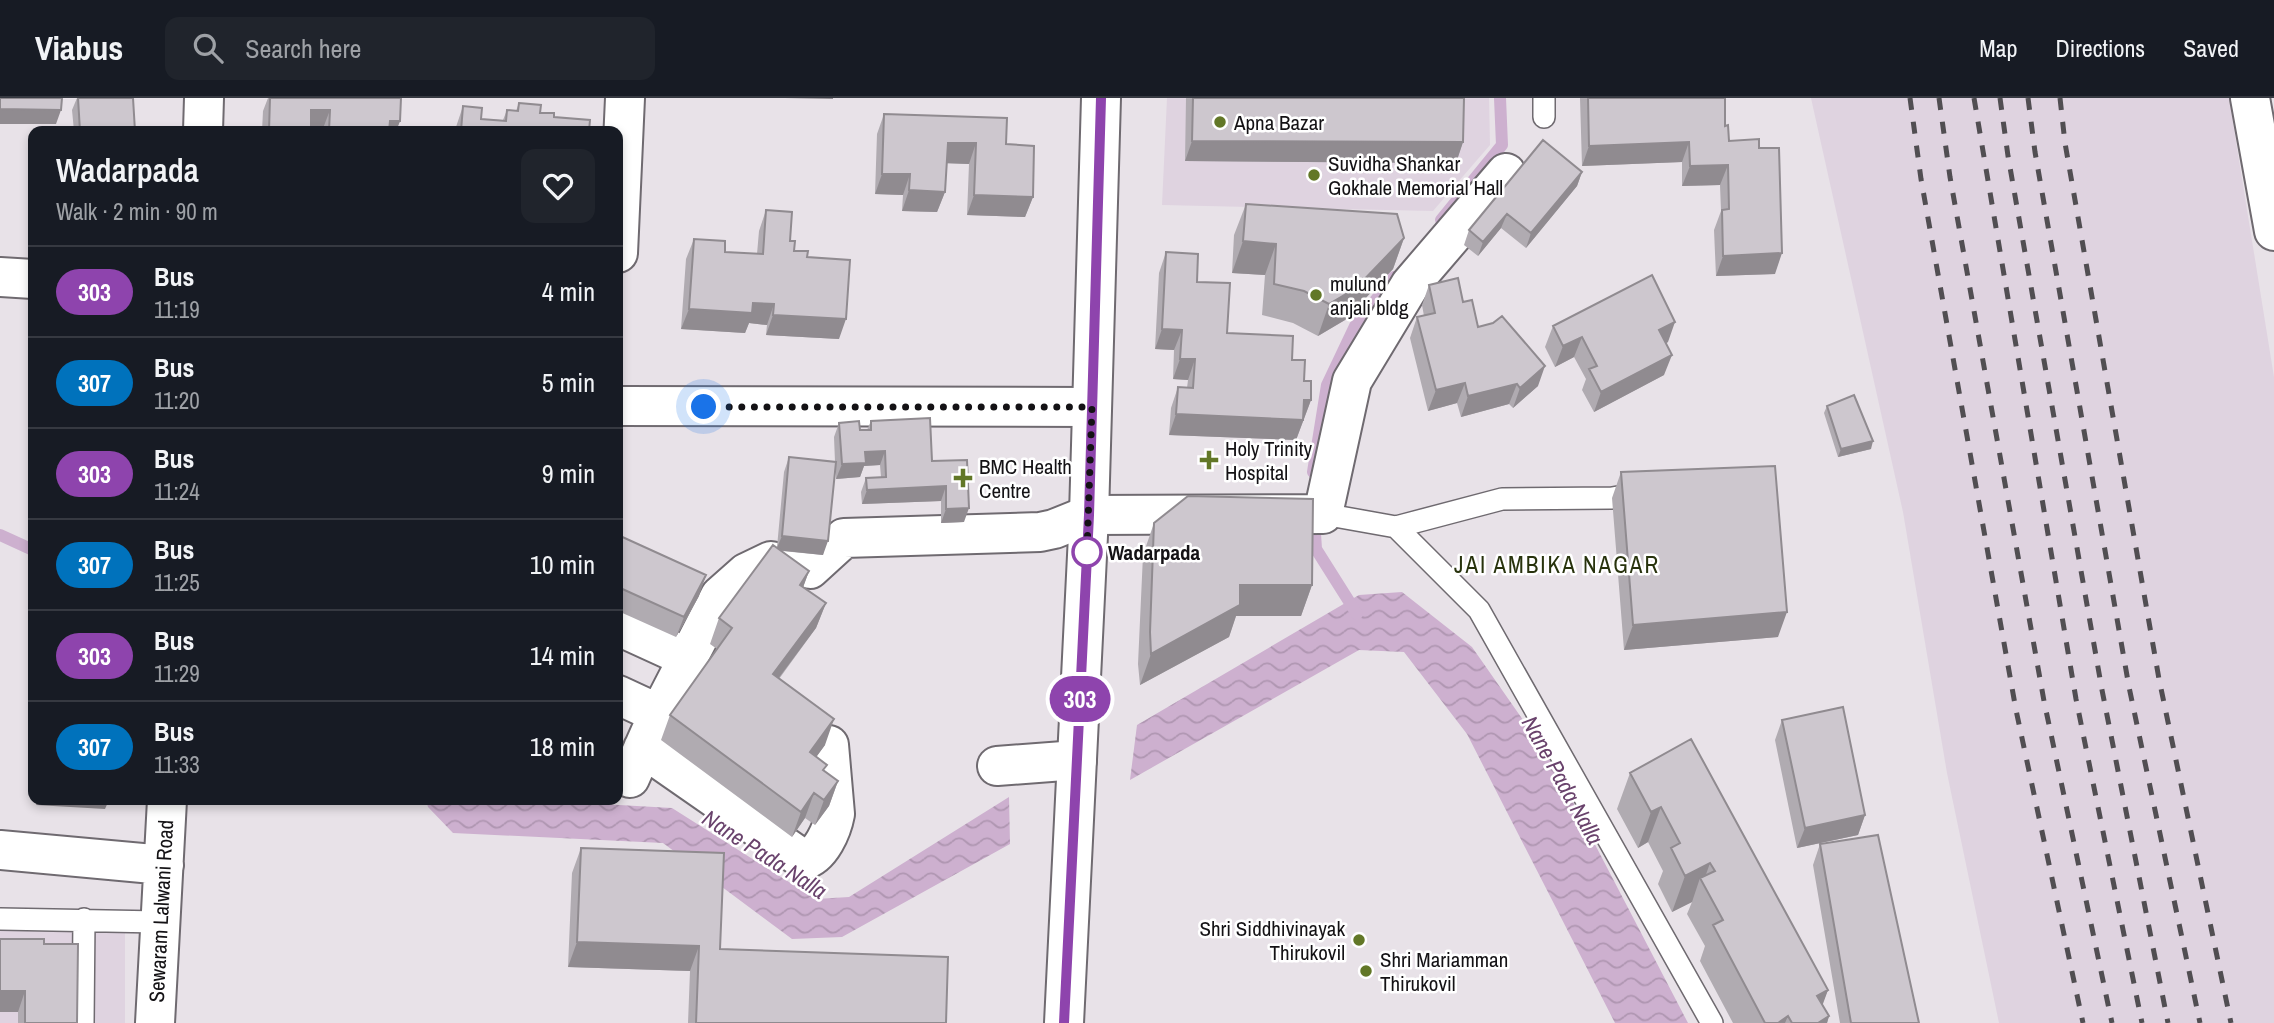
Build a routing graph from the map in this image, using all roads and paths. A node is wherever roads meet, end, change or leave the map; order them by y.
1 (204, 98) edge
2 (625, 98) edge
3 (1101, 98) edge
4 (2250, 98) edge
5 (203, 126) edge
6 (623, 136) edge
7 (1506, 173) dead end
8 (2274, 231) edge
9 (0, 277) edge
10 (28, 279) edge
11 (623, 400) edge
12 (1092, 407) junction
13 (1664, 489) edge
14 (1323, 514) junction
15 (1089, 515) junction
16 (1396, 527) junction
17 (686, 580) edge
18 (720, 596) junction
19 (623, 628) edge
20 (688, 659) junction
21 (623, 697) edge
22 (659, 714) junction
23 (829, 745) edge
24 (1077, 760) junction
25 (997, 766) dead end
26 (167, 805) edge
27 (0, 850) edge
28 (164, 865) junction
29 (0, 919) edge
30 (84, 919) junction
31 (159, 922) junction
32 (83, 1023) edge
33 (155, 1023) edge
34 (1064, 1023) edge
35 (1712, 1023) edge

1 - 5 street
2 - 6 street
3 - 12 street
4 - 8 street
7 - 14 street
9 - 10 street
11 - 12 street
12 - 15 street
13 - 16 lane
14 - 15 street
14 - 16 lane
15 - 18 street
15 - 24 street
16 - 35 lane
17 - 18 street
18 - 20 street
19 - 20 street
20 - 22 street
21 - 22 street
22 - 23 street
24 - 25 street
24 - 34 street
26 - 28 street, Sewaram Lalwani Road
27 - 28 street
28 - 31 street, Sewaram Lalwani Road
29 - 30 lane
30 - 31 lane
30 - 32 lane
31 - 33 street, Sewaram Lalwani Road

